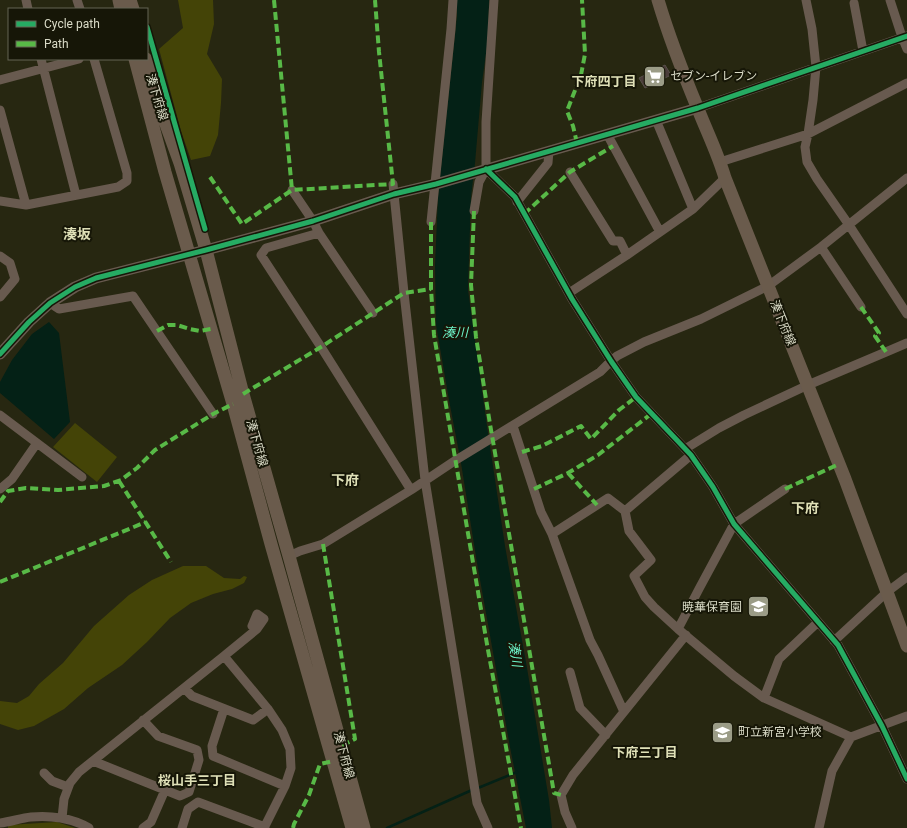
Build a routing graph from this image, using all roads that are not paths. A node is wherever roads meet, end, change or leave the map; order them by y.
1 (453, 0) edge
2 (494, 0) edge
3 (658, 0) edge
4 (806, 0) edge
5 (890, 0) edge
6 (854, 3) dead end
7 (905, 36) edge
8 (907, 49) edge
9 (863, 51) junction
10 (41, 60) edge
11 (75, 60) edge
12 (94, 60) edge
13 (135, 60) edge
14 (146, 60) edge
15 (816, 67) junction
16 (44, 68) junction
17 (0, 80) edge
18 (907, 83) edge
19 (698, 108) junction
20 (0, 110) edge
21 (656, 120) junction
22 (606, 134) junction
23 (808, 134) junction
24 (549, 151) junction
25 (720, 162) junction
26 (486, 169) junction
27 (570, 172) dead end
28 (725, 178) junction
29 (907, 178) edge
30 (436, 184) junction
31 (394, 189) junction
32 (292, 190) dead end
33 (76, 195) junction
34 (0, 201) edge
35 (517, 202) junction
36 (26, 205) junction
37 (693, 209) junction
38 (474, 211) dead end
39 (313, 221) junction
40 (431, 222) dead end
41 (849, 224) junction
42 (660, 232) junction
43 (319, 233) junction
44 (821, 247) junction
45 (206, 250) junction
46 (189, 254) junction
47 (627, 255) junction
48 (0, 256) edge
49 (768, 286) junction
50 (569, 293) junction
51 (0, 297) edge
52 (50, 303) junction
53 (861, 307) dead end
54 (373, 313) dead end
55 (907, 314) edge
56 (907, 343) edge
57 (0, 354) edge
58 (611, 361) junction
59 (808, 385) junction
60 (213, 414) dead end
61 (0, 415) edge
62 (513, 426) junction
63 (37, 443) junction
64 (688, 452) junction
65 (82, 476) dead end
66 (425, 480) junction
67 (0, 489) edge
68 (785, 489) dead end
69 (411, 490) junction
70 (625, 511) junction
71 (734, 524) junction
72 (552, 534) junction
73 (289, 556) junction
74 (907, 577) edge
75 (887, 592) junction
76 (818, 622) junction
77 (257, 629) dead end
78 (678, 629) junction
79 (686, 635) junction
80 (834, 641) junction
81 (907, 646) edge
82 (224, 656) junction
83 (570, 672) dead end
84 (184, 688) junction
85 (764, 698) junction
86 (268, 708) junction
87 (224, 709) junction
88 (624, 712) junction
89 (907, 716) edge
90 (144, 720) junction
91 (882, 726) junction
92 (606, 735) junction
93 (851, 737) junction
94 (92, 761) junction
95 (44, 773) dead end
96 (907, 779) edge
97 (285, 786) junction
98 (68, 787) junction
99 (165, 790) junction
100 (62, 818) junction
101 (2, 824) edge
102 (89, 828) edge
103 (144, 828) edge
104 (182, 828) edge
105 (264, 828) edge
106 (352, 828) edge
107 (364, 828) edge
108 (488, 828) edge
109 (572, 828) edge
110 (819, 828) edge

1 - 30 street
2 - 26 street
3 - 19 main road, 湊下府線
4 - 15 street
5 - 7 street
6 - 9 street
7 - 8 street
7 - 9 street
9 - 15 street
10 - 16 street
11 - 16 street
12 - 33 street
13 - 46 main road, 湊下府線
14 - 45 main road, 湊下府線
15 - 19 street
15 - 23 street
16 - 17 street
16 - 33 street
18 - 23 street
19 - 21 street
19 - 25 main road, 湊下府線
20 - 36 street
21 - 22 street
21 - 37 street
22 - 24 street
22 - 42 street
23 - 25 street
23 - 41 street
24 - 26 street
24 - 35 street
25 - 28 main road, 湊下府線
26 - 30 street
26 - 35 street
26 - 38 street
27 - 47 street
28 - 37 street
28 - 49 main road, 湊下府線
29 - 41 street
30 - 31 street
30 - 40 street
31 - 39 street
31 - 66 street
32 - 39 street
33 - 36 street
34 - 36 street
35 - 50 street
37 - 42 street
39 - 43 street
39 - 45 street
41 - 44 street
41 - 55 street
42 - 47 street
43 - 54 street
43 - 69 street
44 - 49 street
44 - 53 street
45 - 46 street
45 - 73 main road, 湊下府線
46 - 52 street
46 - 106 main road, 湊下府線
47 - 50 street
48 - 51 street
49 - 58 street
49 - 59 main road, 湊下府線
50 - 58 street
52 - 57 street
52 - 60 street
56 - 59 street
58 - 62 street
58 - 64 street
59 - 64 street
59 - 75 main road, 湊下府線
61 - 63 street
62 - 66 street
62 - 72 street
63 - 65 street
63 - 67 street
64 - 70 street
64 - 71 street
66 - 69 street
66 - 108 street
68 - 71 street
69 - 73 street
70 - 72 street
70 - 78 street
71 - 76 street
71 - 78 street
72 - 88 street
73 - 107 main road, 湊下府線
74 - 75 street
75 - 80 street
75 - 81 main road, 湊下府線
76 - 80 street
76 - 85 street
77 - 82 street
78 - 79 street
79 - 85 street
79 - 88 street
80 - 91 street
82 - 84 street
82 - 86 street
83 - 92 street
84 - 87 street
84 - 90 street
85 - 93 street
86 - 87 street
86 - 97 street
87 - 97 street
88 - 92 street
89 - 91 street
90 - 94 street
90 - 99 street
91 - 93 street
91 - 96 street
92 - 109 street
93 - 110 street
94 - 98 street
94 - 99 street
95 - 98 street
97 - 105 street
98 - 100 street
99 - 103 street
100 - 101 street
100 - 102 street
104 - 105 street

